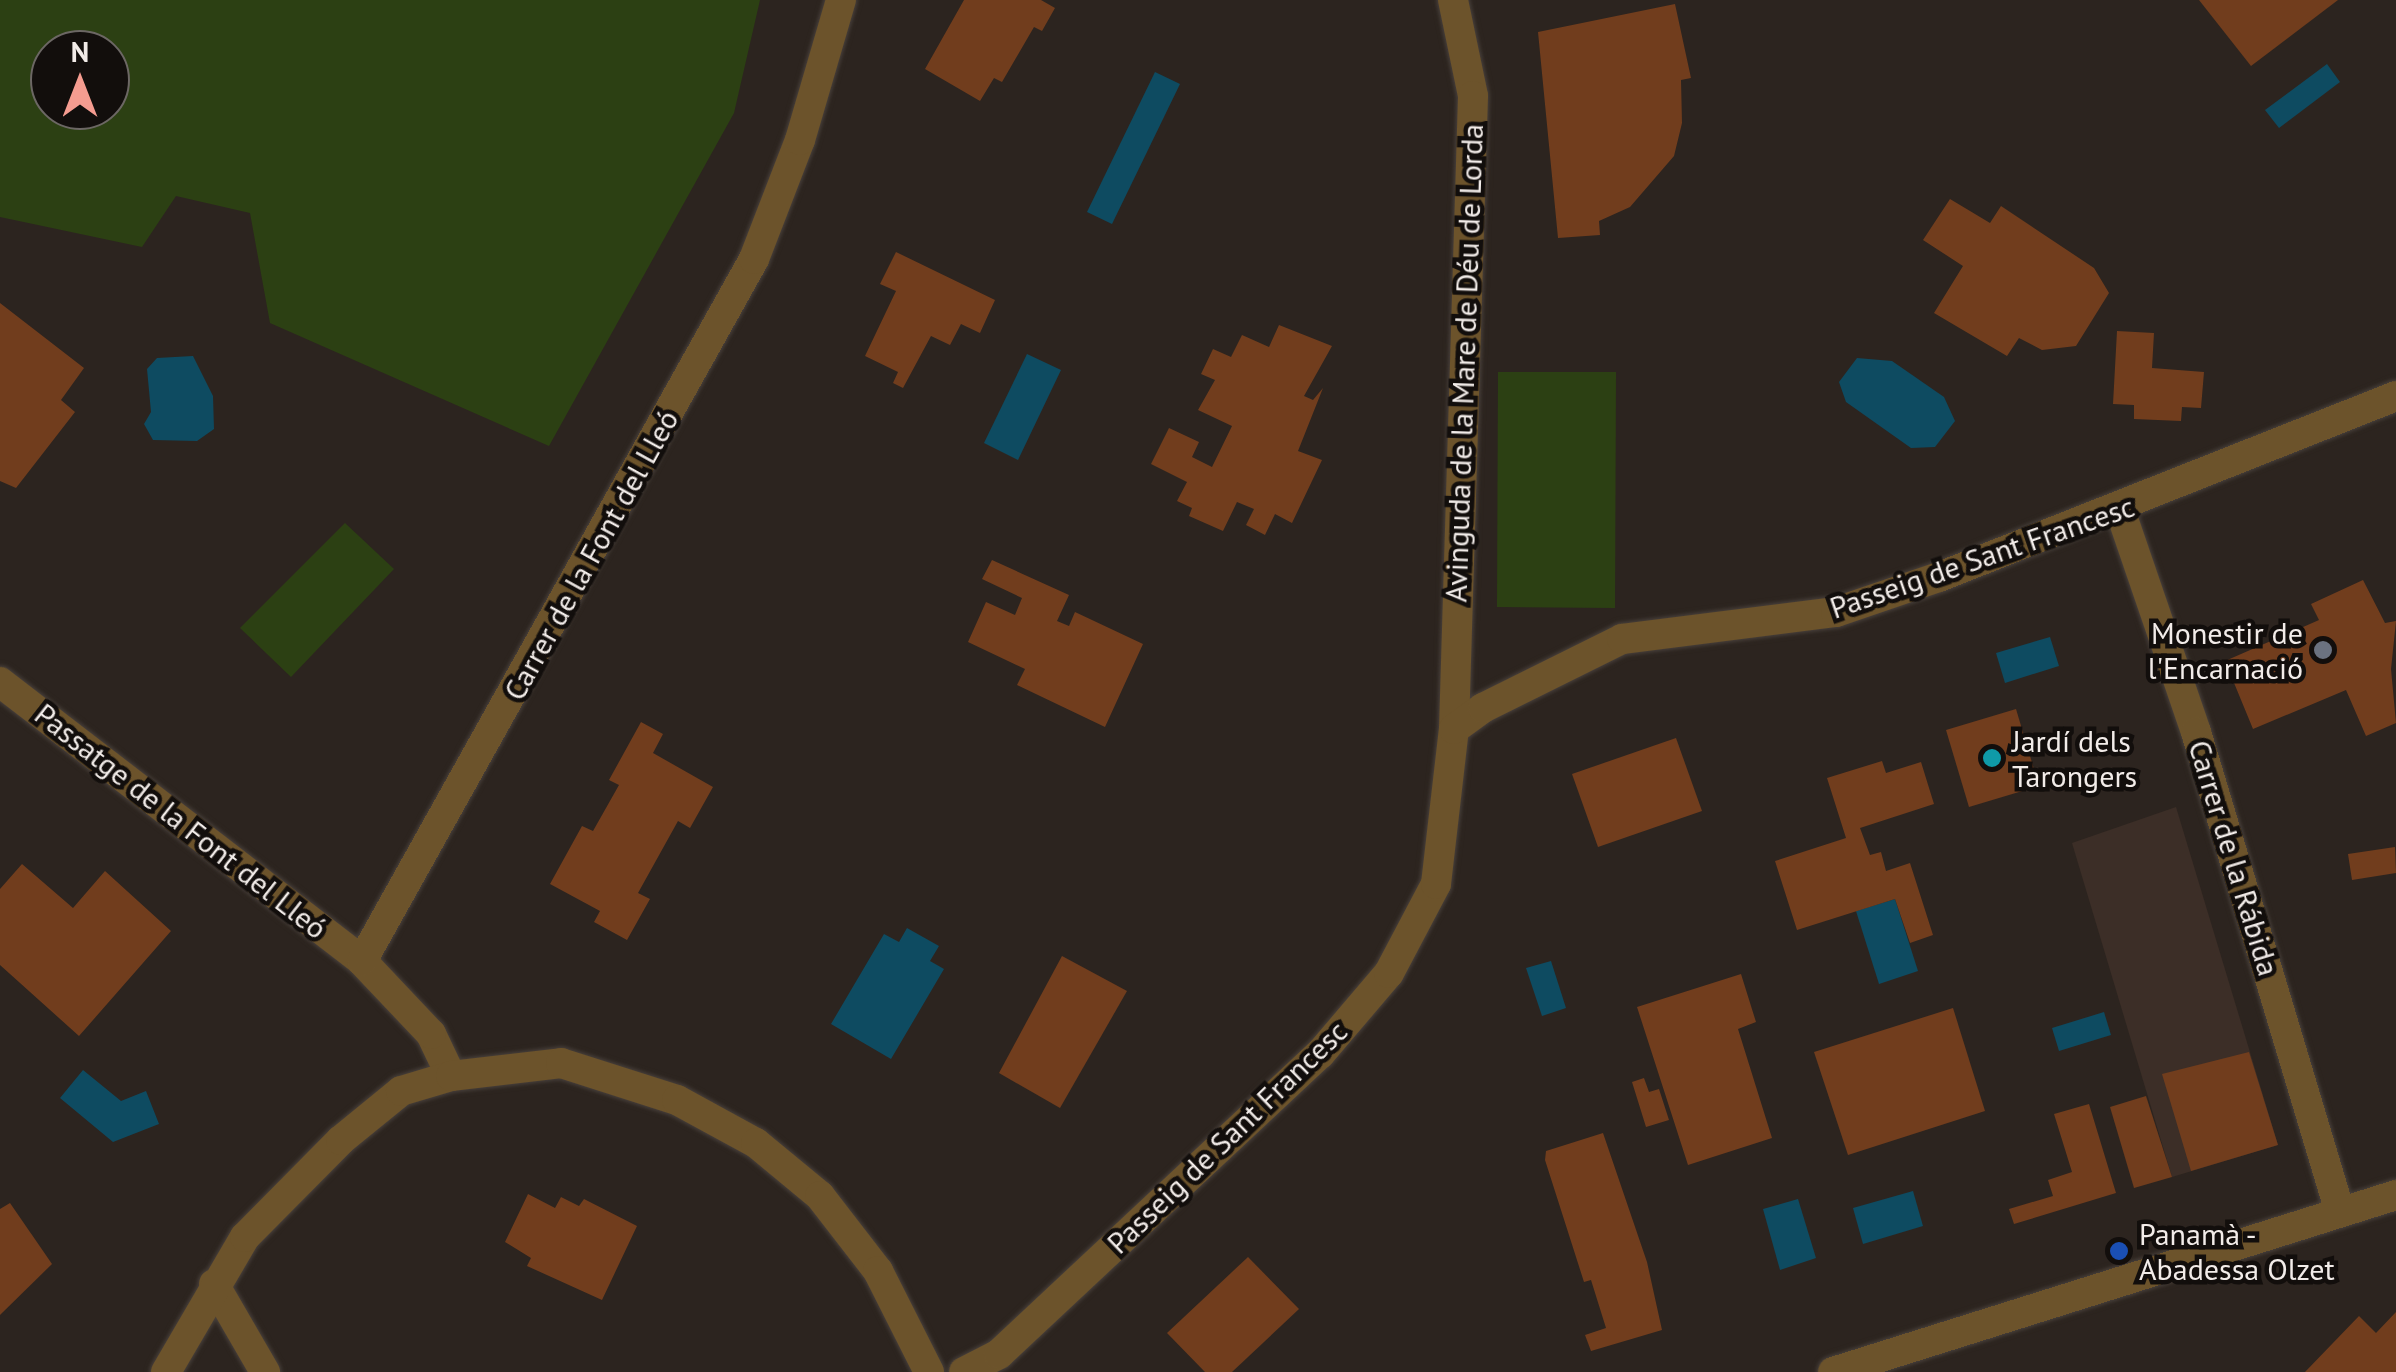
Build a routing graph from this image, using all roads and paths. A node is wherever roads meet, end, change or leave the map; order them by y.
1 (841, 0) edge
2 (1453, 0) edge
3 (2396, 396) edge
4 (2120, 510) junction
5 (0, 682) edge
6 (1454, 729) junction
7 (362, 961) junction
8 (450, 1076) junction
9 (2394, 1198) edge
10 (2339, 1209) junction
11 (214, 1284) junction
12 (166, 1372) edge
13 (265, 1372) edge
14 (929, 1372) edge
15 (964, 1372) edge
16 (1833, 1372) edge

1 - 7 street, Carrer de la Font del Lleó
2 - 6 street, Avinguda de la Mare de Déu de Lorda
3 - 4 street, Passeig de Sant Francesc
4 - 6 street, Passeig de Sant Francesc
4 - 10 street, Carrer de la Rábida
5 - 7 street, Passatge de la Font del Lleó
6 - 15 street, Passeig de Sant Francesc
7 - 8 street
8 - 11 street
8 - 14 street
9 - 10 street
10 - 16 street
11 - 12 street
11 - 13 street

